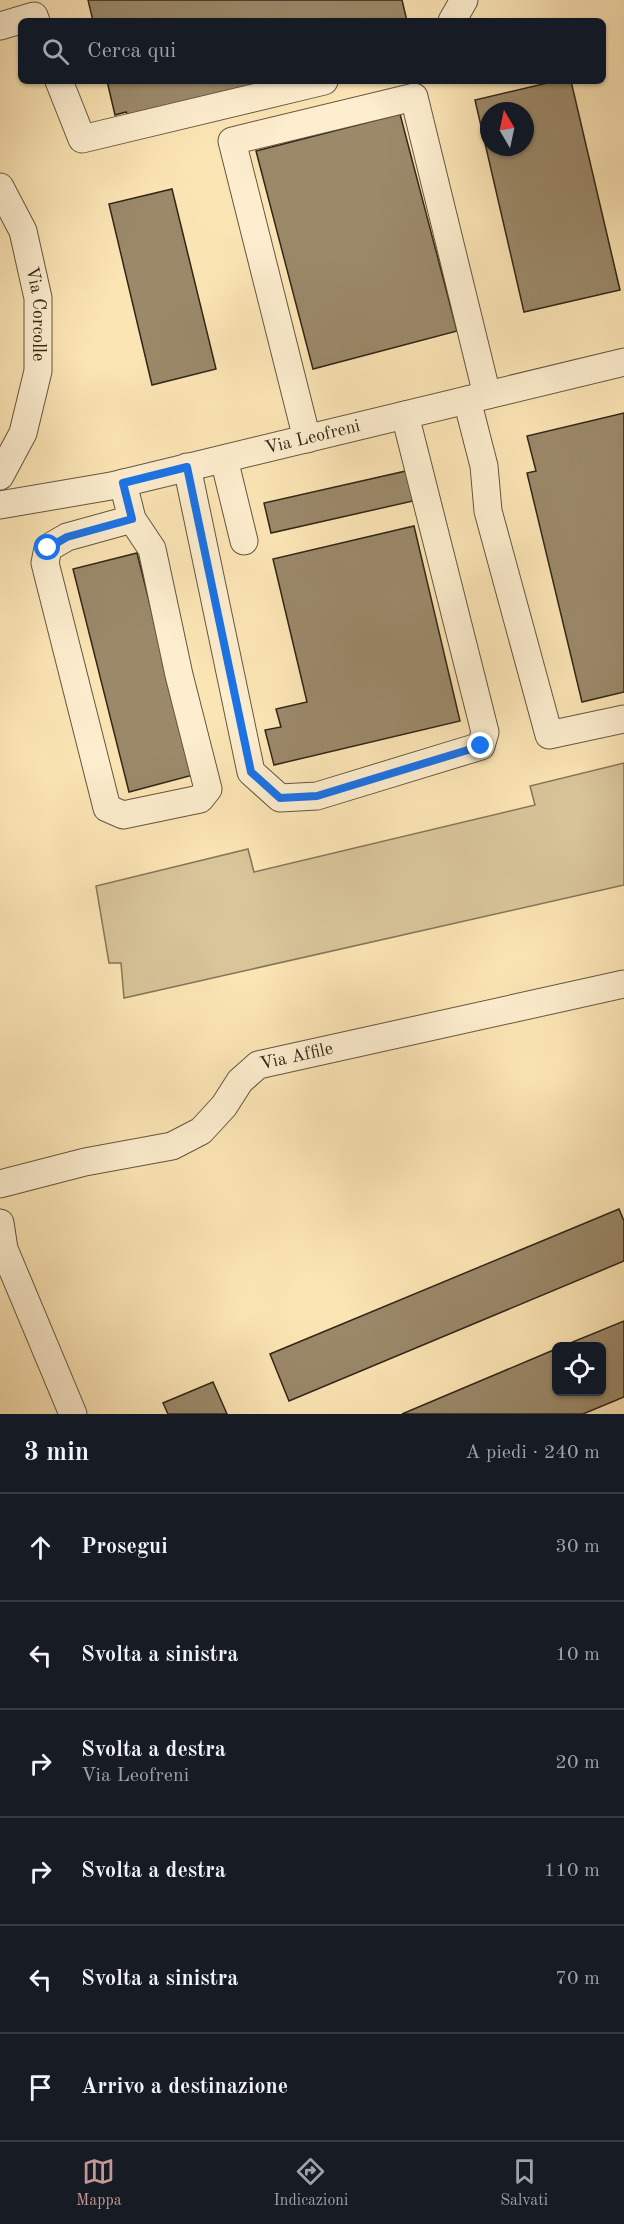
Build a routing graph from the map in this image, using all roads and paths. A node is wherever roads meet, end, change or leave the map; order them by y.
1 (464, 0) edge
2 (33, 12) edge
3 (18, 18) edge
4 (19, 18) edge
5 (454, 18) edge
6 (0, 26) edge
7 (60, 84) edge
8 (311, 84) edge
9 (0, 187) edge
10 (624, 362) edge
11 (477, 397) junction
12 (405, 415) junction
13 (307, 439) junction
14 (224, 459) junction
15 (187, 467) junction
16 (0, 476) edge
17 (123, 483) junction
18 (0, 505) edge
19 (132, 519) junction
20 (244, 541) dead end
21 (624, 719) edge
22 (624, 984) edge
23 (0, 1184) edge
24 (0, 1223) edge
25 (73, 1414) edge

1 - 5 street
2 - 4 street
3 - 6 street
7 - 8 street
9 - 16 street, Via Corcolle
10 - 11 street, Via Leofreni
11 - 12 street, Via Leofreni
11 - 13 street
11 - 21 street
12 - 13 street, Via Leofreni
12 - 15 street
13 - 14 street, Via Leofreni
14 - 15 street, Via Leofreni
14 - 20 street
15 - 17 street, Via Leofreni
17 - 18 street, Via Leofreni
17 - 19 street
19 - 19 street
22 - 23 street, Via Affile
24 - 25 street

